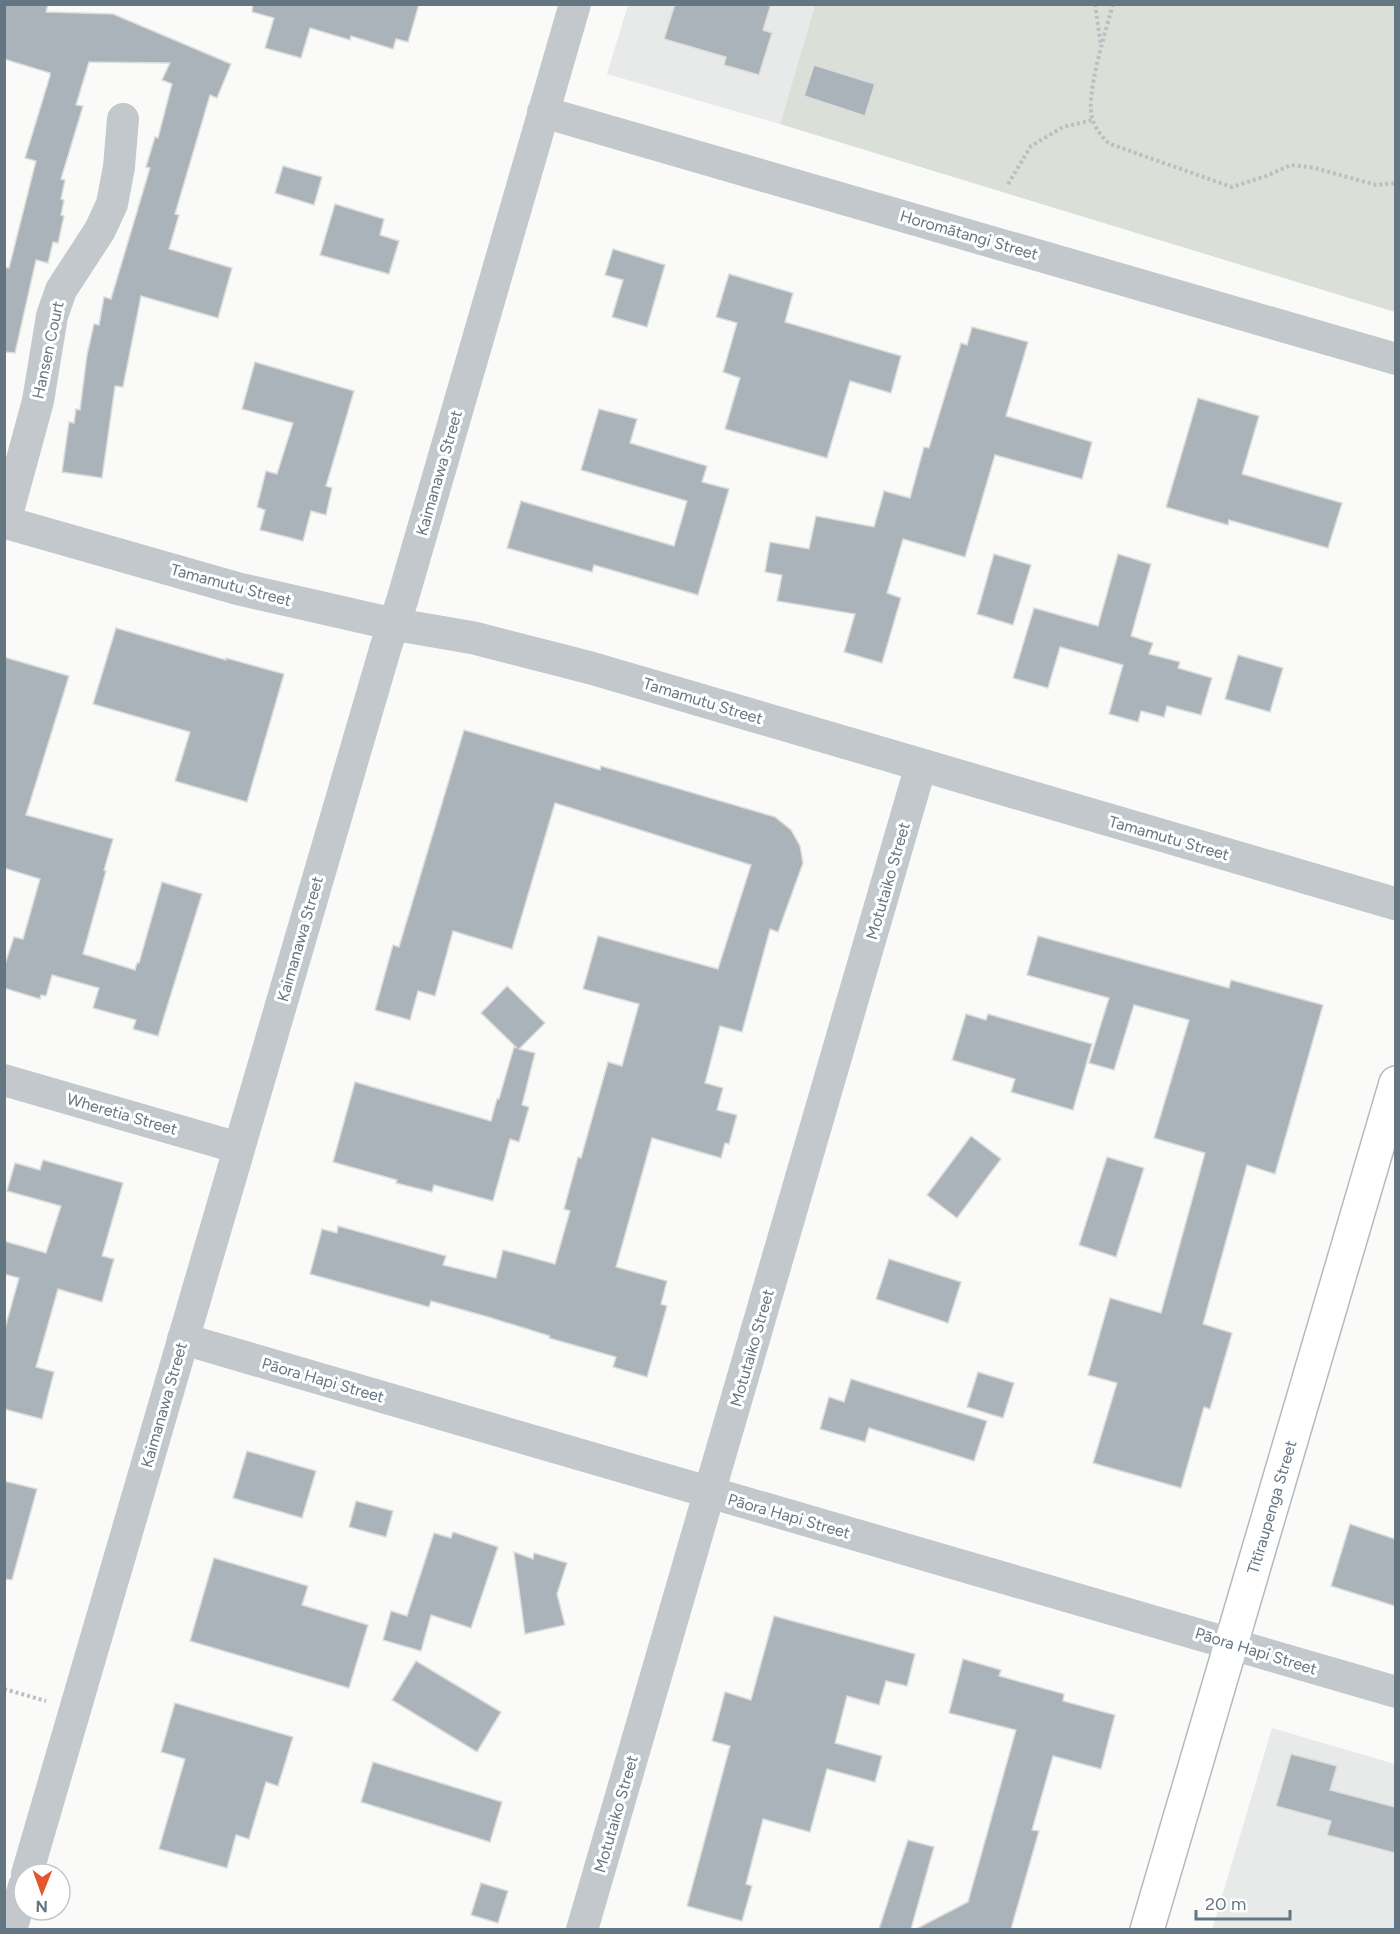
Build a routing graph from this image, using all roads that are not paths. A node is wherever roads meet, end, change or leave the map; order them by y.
1 (575, 4) edge
2 (543, 112) junction
3 (123, 118) dead end
4 (1395, 359) edge
5 (5, 522) edge
6 (393, 624) junction
7 (921, 765) junction
8 (1395, 904) edge
9 (4, 1080) edge
10 (1395, 1083) edge
11 (239, 1148) junction
12 (183, 1339) junction
13 (709, 1493) junction
14 (1231, 1644) junction
15 (1395, 1692) edge
16 (31, 1862) edge
17 (582, 1929) edge
18 (1147, 1929) edge

1 - 2 street, Kaimanawa Street
2 - 4 street, Horomātangi Street
2 - 6 street, Kaimanawa Street
3 - 5 street, Hansen Court
5 - 6 street, Tamamutu Street
6 - 7 street, Tamamutu Street
6 - 11 street, Kaimanawa Street
7 - 8 street, Tamamutu Street
7 - 13 street, Motutaiko Street
9 - 11 street, Wheretia Street
10 - 14 main road, Tītīraupenga Street
11 - 12 street, Kaimanawa Street
12 - 13 street, Pāora Hapi Street
12 - 16 street, Kaimanawa Street
13 - 14 street, Pāora Hapi Street
13 - 17 street, Motutaiko Street
14 - 15 street, Pāora Hapi Street
14 - 18 main road, Tītīraupenga Street

